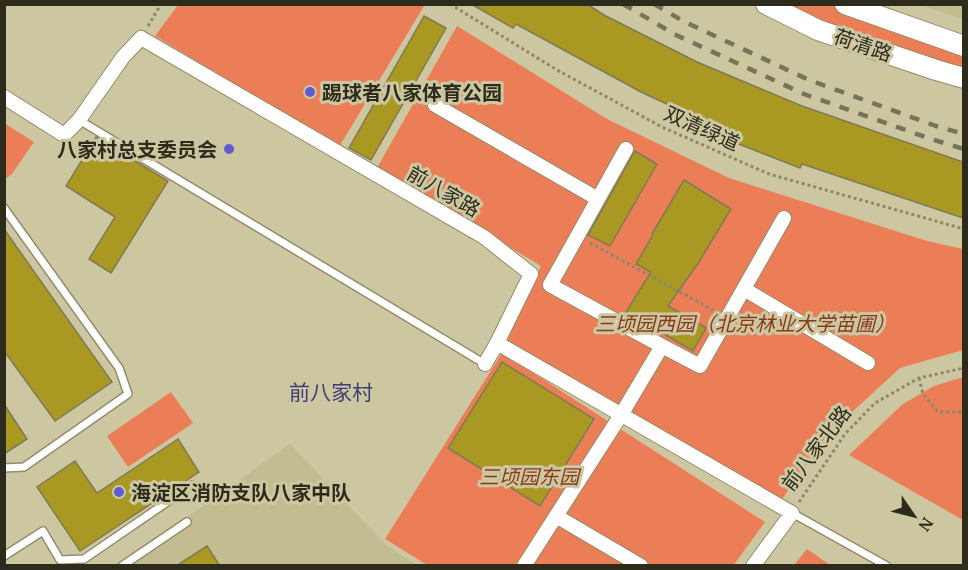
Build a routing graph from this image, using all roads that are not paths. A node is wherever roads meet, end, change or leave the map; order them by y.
1 (766, 4) edge
2 (845, 4) edge
3 (963, 46) edge
4 (963, 78) edge
5 (4, 97) edge
6 (435, 105) dead end
7 (79, 120) junction
8 (626, 149) dead end
9 (598, 199) junction
10 (4, 208) edge
11 (784, 218) dead end
12 (744, 289) junction
13 (497, 343) junction
14 (662, 346) junction
15 (868, 363) dead end
16 (485, 364) joint
17 (621, 415) junction
18 (4, 468) edge
19 (192, 485) dead end
20 (792, 513) junction
21 (556, 516) junction
22 (187, 522) dead end
23 (4, 556) edge
24 (122, 566) edge
25 (524, 566) edge
26 (641, 566) edge
27 (753, 566) edge
28 (887, 566) edge

1 - 4 main road, 荷清路
2 - 3 main road, 荷清路
5 - 7 street
6 - 9 street
7 - 13 street, 前八家路
7 - 16 lane
8 - 9 street
9 - 14 street
10 - 18 lane
11 - 12 street
12 - 14 street
12 - 15 street
13 - 16 street
13 - 17 street
14 - 17 street
17 - 20 street
17 - 21 street
19 - 23 lane
20 - 27 street, 前八家北路
20 - 28 lane
21 - 25 street
21 - 26 street
22 - 24 lane

